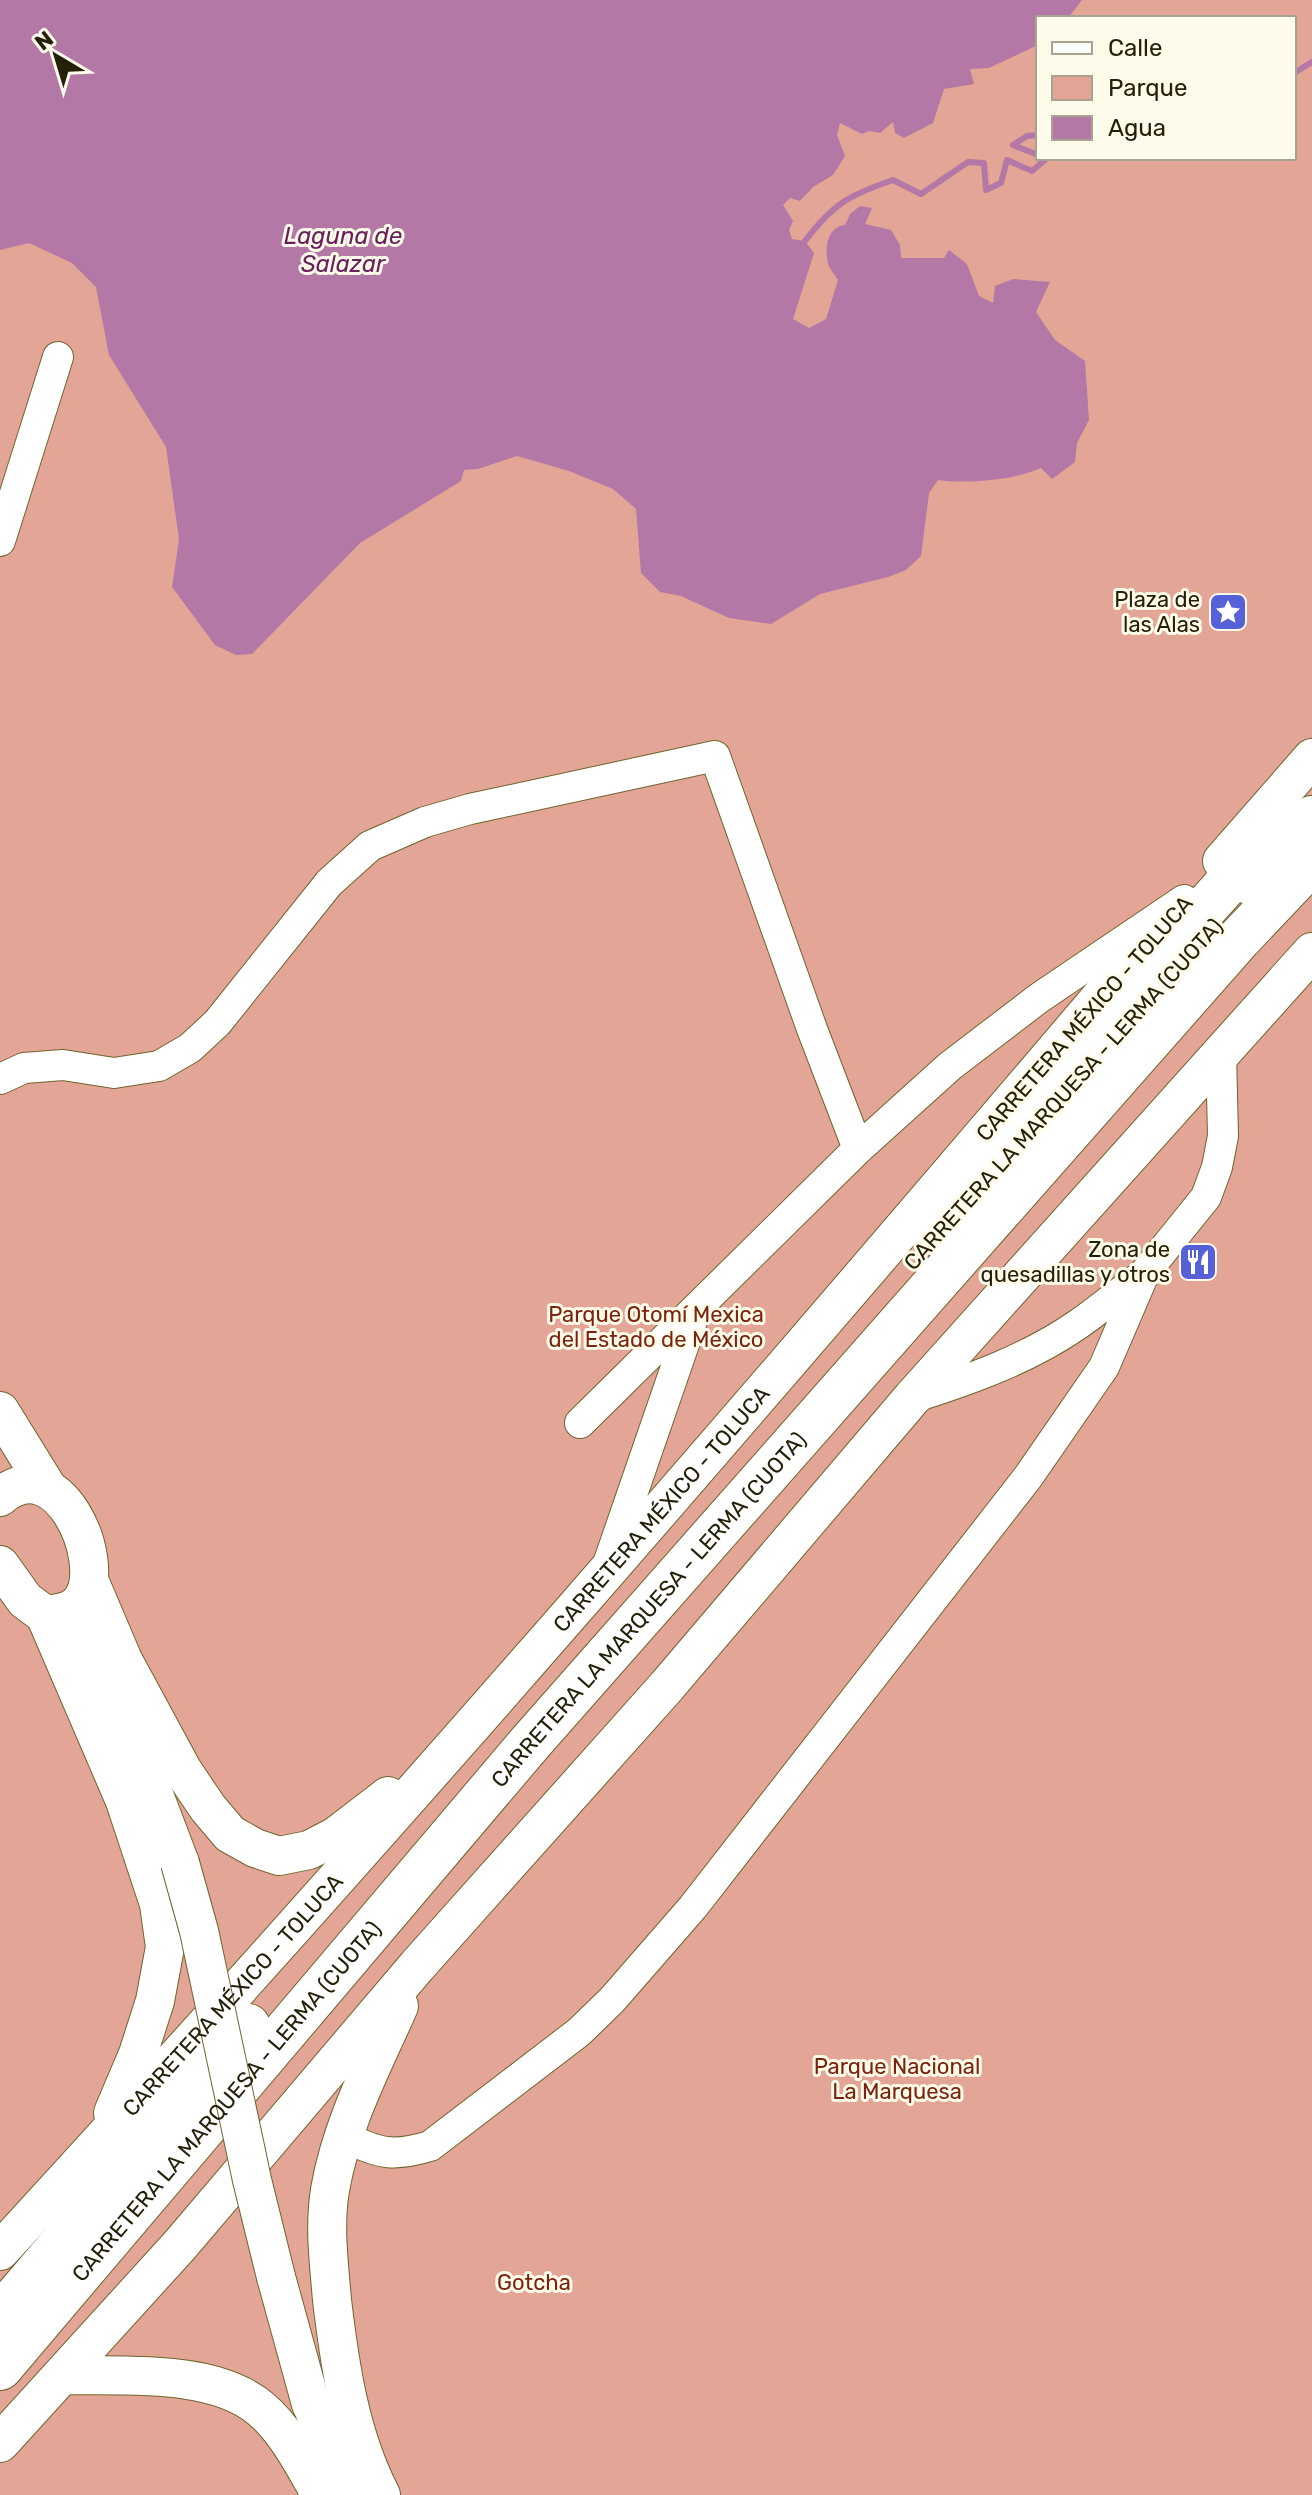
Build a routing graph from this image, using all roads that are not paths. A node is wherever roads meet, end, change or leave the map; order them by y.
1 (58, 357) dead end
2 (0, 541) edge
3 (1312, 758) edge
4 (1312, 790) edge
5 (1312, 818) edge
6 (1312, 862) edge
7 (1184, 900) junction
8 (1312, 952) edge
9 (1221, 1052) junction
10 (1080, 1070) junction
11 (0, 1079) edge
12 (858, 1149) junction
13 (1144, 1274) junction
14 (696, 1309) junction
15 (912, 1398) junction
16 (0, 1411) edge
17 (580, 1423) dead end
18 (47, 1487) junction
19 (0, 1497) edge
20 (0, 1565) edge
21 (603, 1576) junction
22 (68, 1602) junction
23 (460, 1741) junction
24 (417, 1966) junction
25 (345, 2137) junction
26 (102, 2141) junction
27 (0, 2251) edge
28 (0, 2316) edge
29 (0, 2368) edge
30 (63, 2375) junction
31 (0, 2443) edge
32 (321, 2495) edge
33 (352, 2495) edge
34 (381, 2495) edge

1 - 2 street
3 - 7 main road, CARRETERA MÉXICO - TOLUCA
4 - 10 highway
5 - 10 highway, CARRETERA LA MARQUESA - LERMA (CUOTA)
6 - 29 highway, CARRETERA LA MARQUESA - LERMA (CUOTA)
7 - 12 street
7 - 21 main road, CARRETERA MÉXICO - TOLUCA
8 - 9 main road
9 - 13 street
9 - 15 main road
10 - 28 highway, CARRETERA LA MARQUESA - LERMA (CUOTA)
11 - 12 street
12 - 14 street
13 - 15 street
13 - 25 street
14 - 17 street
14 - 21 street
15 - 24 main road
16 - 18 main road
18 - 19 main road
18 - 22 main road
20 - 22 main road
21 - 23 main road, CARRETERA MÉXICO - TOLUCA
22 - 23 main road
22 - 26 main road
22 - 33 main road, bridge
23 - 26 main road, CARRETERA MÉXICO - TOLUCA
24 - 25 main road
24 - 30 main road
25 - 34 main road
26 - 27 main road, CARRETERA MÉXICO - TOLUCA
30 - 31 main road
30 - 32 main road

